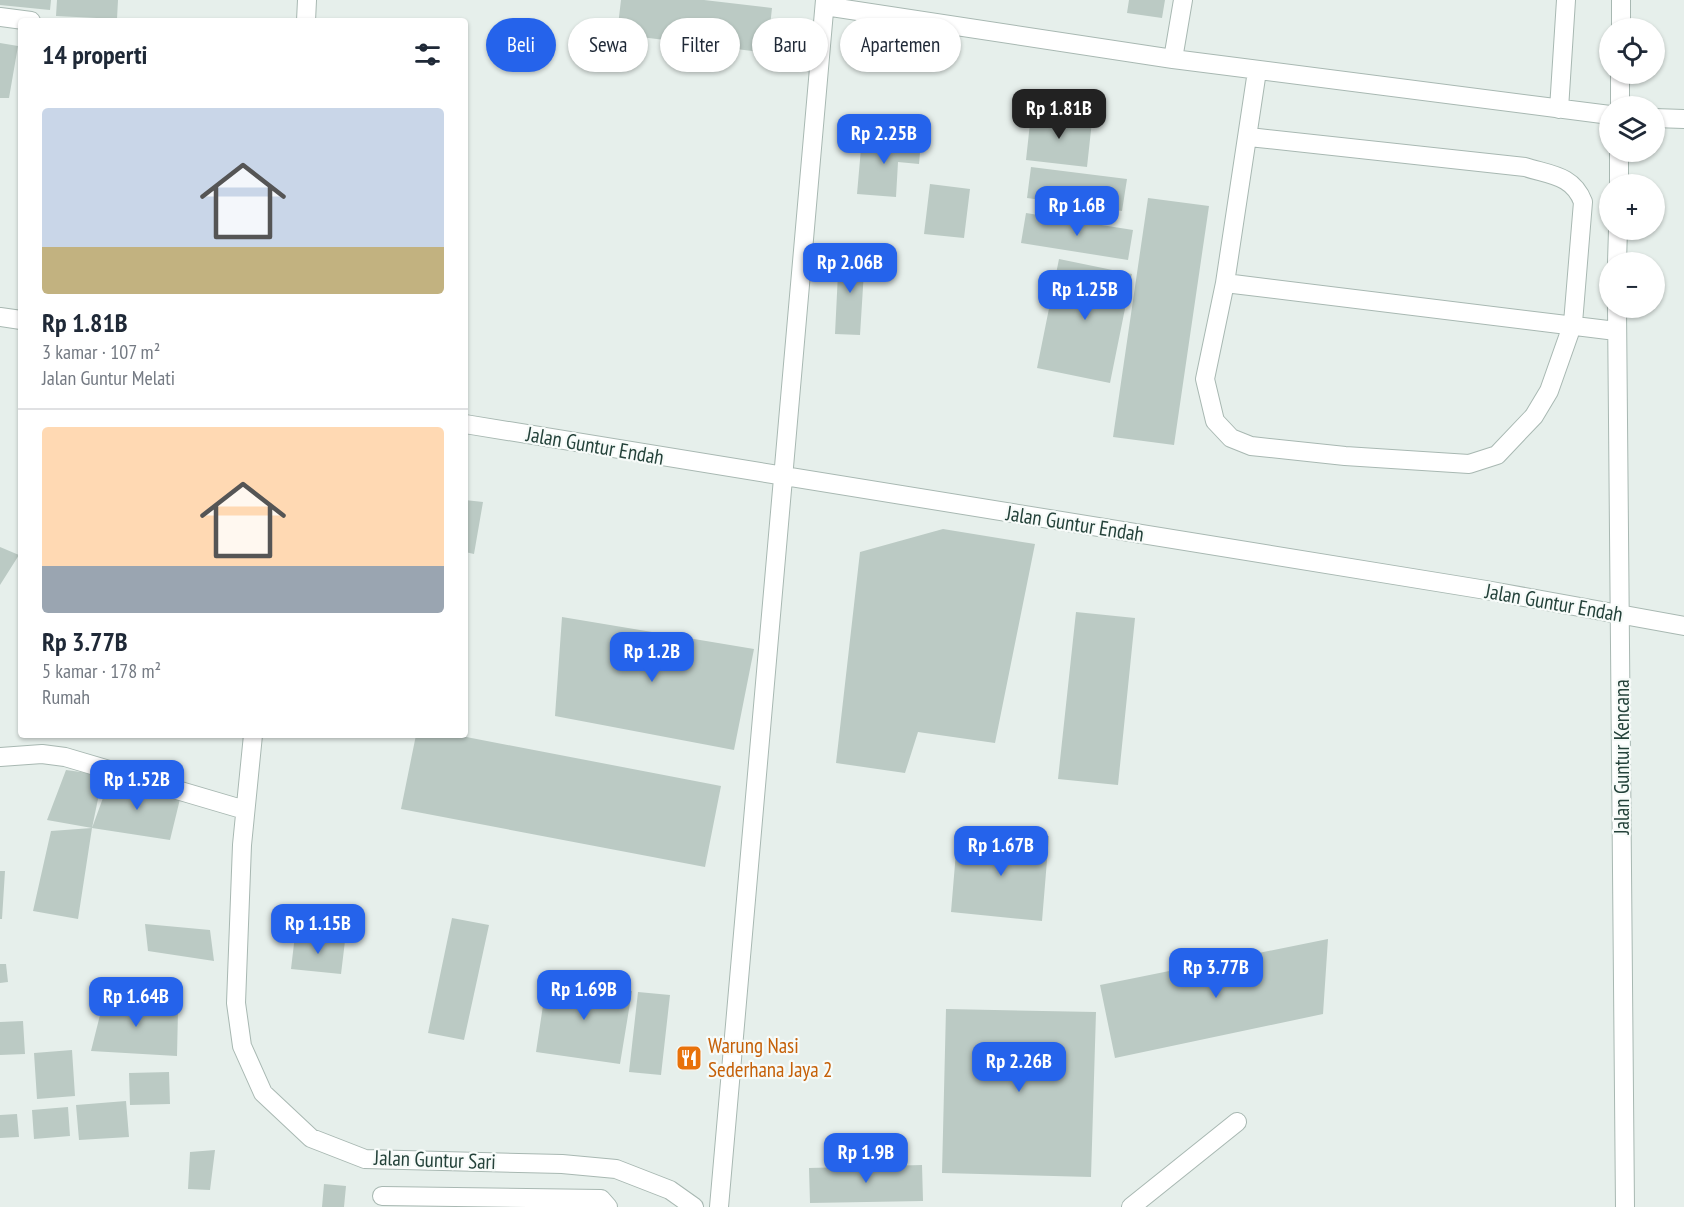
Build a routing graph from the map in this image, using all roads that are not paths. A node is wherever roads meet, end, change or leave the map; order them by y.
1 (307, 0) edge
2 (1183, 0) edge
3 (1566, 0) edge
4 (1622, 0) edge
5 (825, 3) edge
6 (0, 17) edge
7 (306, 18) edge
8 (1621, 18) edge
9 (18, 19) edge
10 (1173, 59) junction
11 (1257, 70) junction
12 (1559, 109) junction
13 (1599, 114) edge
14 (1665, 118) edge
15 (1684, 119) edge
16 (1249, 136) junction
17 (1225, 284) junction
18 (0, 317) edge
19 (1617, 318) edge
20 (18, 320) edge
21 (1572, 324) junction
22 (1616, 331) junction
23 (468, 424) edge
24 (784, 477) junction
25 (1620, 614) junction
26 (1684, 626) edge
27 (253, 738) edge
28 (0, 757) edge
29 (245, 810) junction
30 (1237, 1122) dead end
31 (382, 1196) dead end
32 (608, 1207) edge
33 (694, 1207) edge
34 (719, 1207) edge
35 (1131, 1207) edge
36 (1625, 1207) edge

1 - 7 street
2 - 10 street
3 - 12 street
4 - 8 street
5 - 10 street
5 - 24 street
6 - 9 street
10 - 11 street
11 - 12 street
11 - 16 street
12 - 13 street
14 - 15 street
16 - 17 street
16 - 21 street
17 - 21 street
17 - 21 street
18 - 20 street
19 - 22 street, Jalan Guntur Kencana
21 - 22 street
22 - 25 street, Jalan Guntur Kencana
23 - 24 street, Jalan Guntur Endah
24 - 25 street, Jalan Guntur Endah
24 - 34 street
25 - 26 street, Jalan Guntur Endah
25 - 36 street, Jalan Guntur Kencana
27 - 29 street, Jalan Guntur Sari
28 - 29 street
29 - 33 street, Jalan Guntur Sari
30 - 35 street
31 - 32 street

